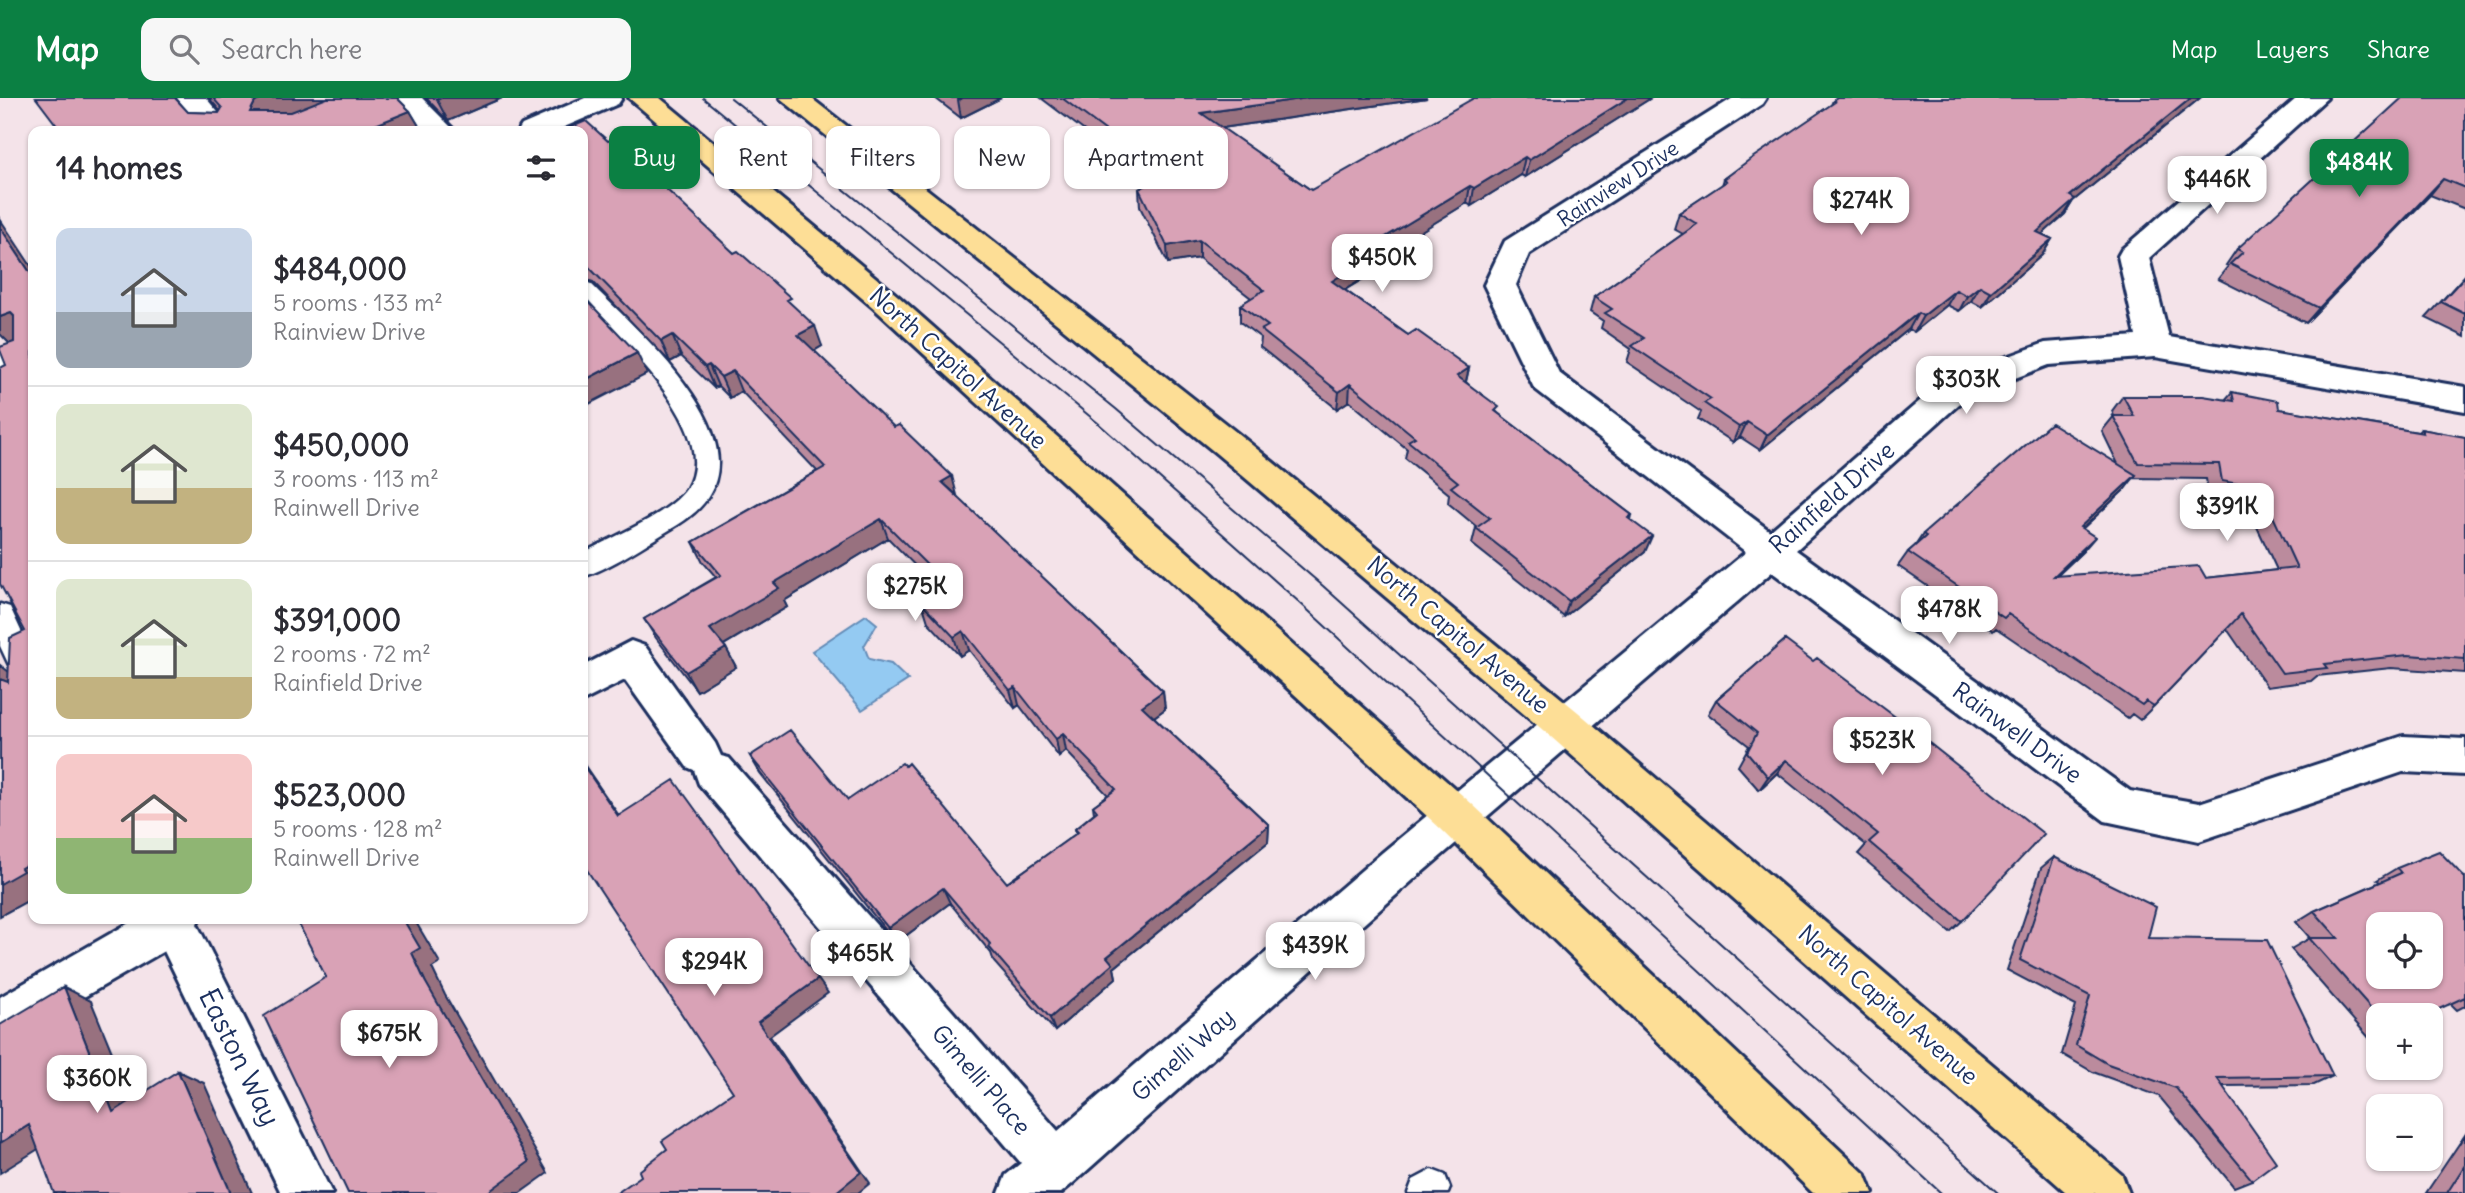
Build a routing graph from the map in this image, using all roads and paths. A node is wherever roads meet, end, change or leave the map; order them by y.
1 (191, 98) edge
2 (406, 98) edge
3 (608, 98) edge
4 (643, 98) edge
5 (794, 98) edge
6 (1752, 98) edge
7 (2313, 98) edge
8 (216, 126) edge
9 (435, 126) edge
10 (544, 126) edge
11 (1500, 285) joint
12 (588, 294) edge
13 (2155, 346) junction
14 (28, 351) edge
15 (0, 363) edge
16 (2465, 399) edge
17 (1771, 552) junction
18 (588, 563) edge
19 (0, 615) edge
20 (28, 676) edge
21 (588, 682) edge
22 (1564, 724) junction
23 (2465, 757) edge
24 (1456, 816) junction
25 (167, 924) edge
26 (176, 924) edge
27 (0, 1023) edge
28 (1038, 1185) edge
29 (307, 1193) edge
30 (1848, 1193) edge
31 (2104, 1193) edge

1 - 8 street
2 - 9 street
3 - 10 street
4 - 24 main road, North Capitol Avenue
5 - 22 main road, North Capitol Avenue
6 - 11 street, Rainview Drive
7 - 13 street
11 - 17 street, Rainwell Drive
12 - 18 lane
13 - 16 street, Rainfield Drive
13 - 17 street, Rainfield Drive
14 - 15 street
17 - 22 street, Rainfield Drive
17 - 23 street, Rainwell Drive
19 - 20 lane
21 - 28 street, Gimelli Place
22 - 24 street, Gimelli Way
22 - 31 main road, North Capitol Avenue
24 - 28 street, Gimelli Way
24 - 30 main road, North Capitol Avenue
25 - 27 street
26 - 29 street, Easton Way

